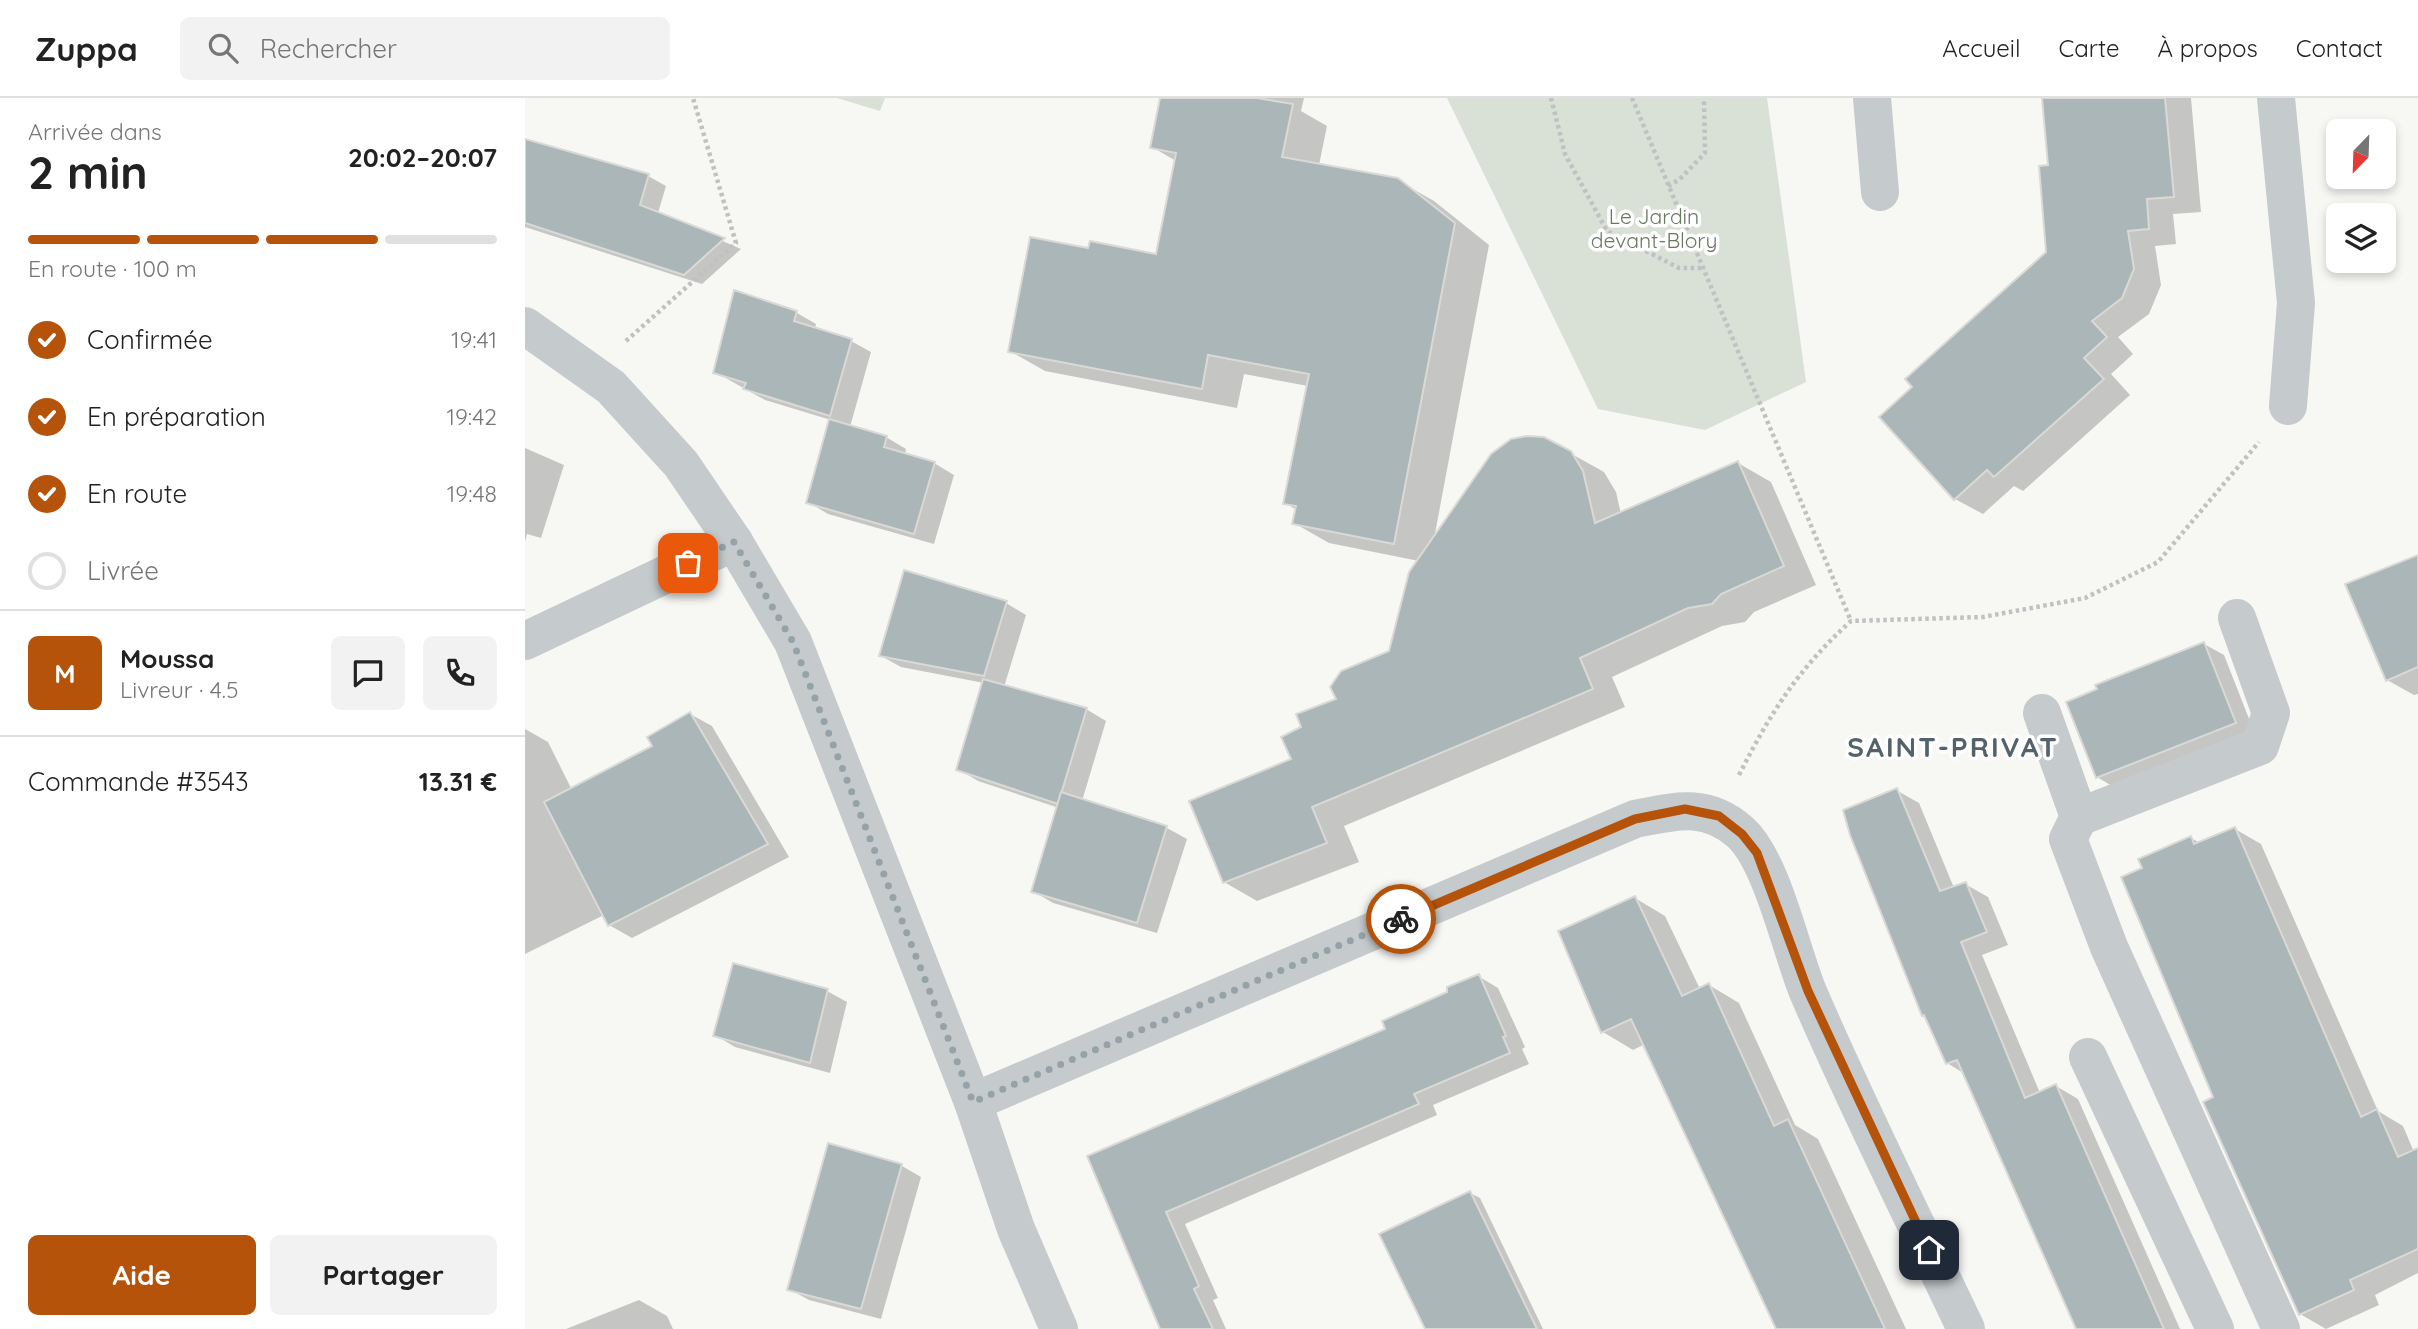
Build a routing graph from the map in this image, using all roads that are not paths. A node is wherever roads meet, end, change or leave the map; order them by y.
1 (1872, 98) edge
2 (2276, 98) edge
3 (1880, 192) dead end
4 (525, 326) edge
5 (2288, 406) road end
6 (734, 542) junction
7 (2237, 618) dead end
8 (525, 641) edge
9 (2042, 713) dead end
10 (2079, 817) junction
11 (2088, 1057) dead end
12 (973, 1102) junction
13 (1059, 1329) edge
14 (1966, 1329) edge
15 (2215, 1329) edge
16 (2281, 1329) edge

1 - 3 street
2 - 5 street
4 - 6 street
6 - 8 street
6 - 12 street
7 - 10 street
9 - 10 street
10 - 16 street
11 - 15 street
12 - 13 street
12 - 14 street

